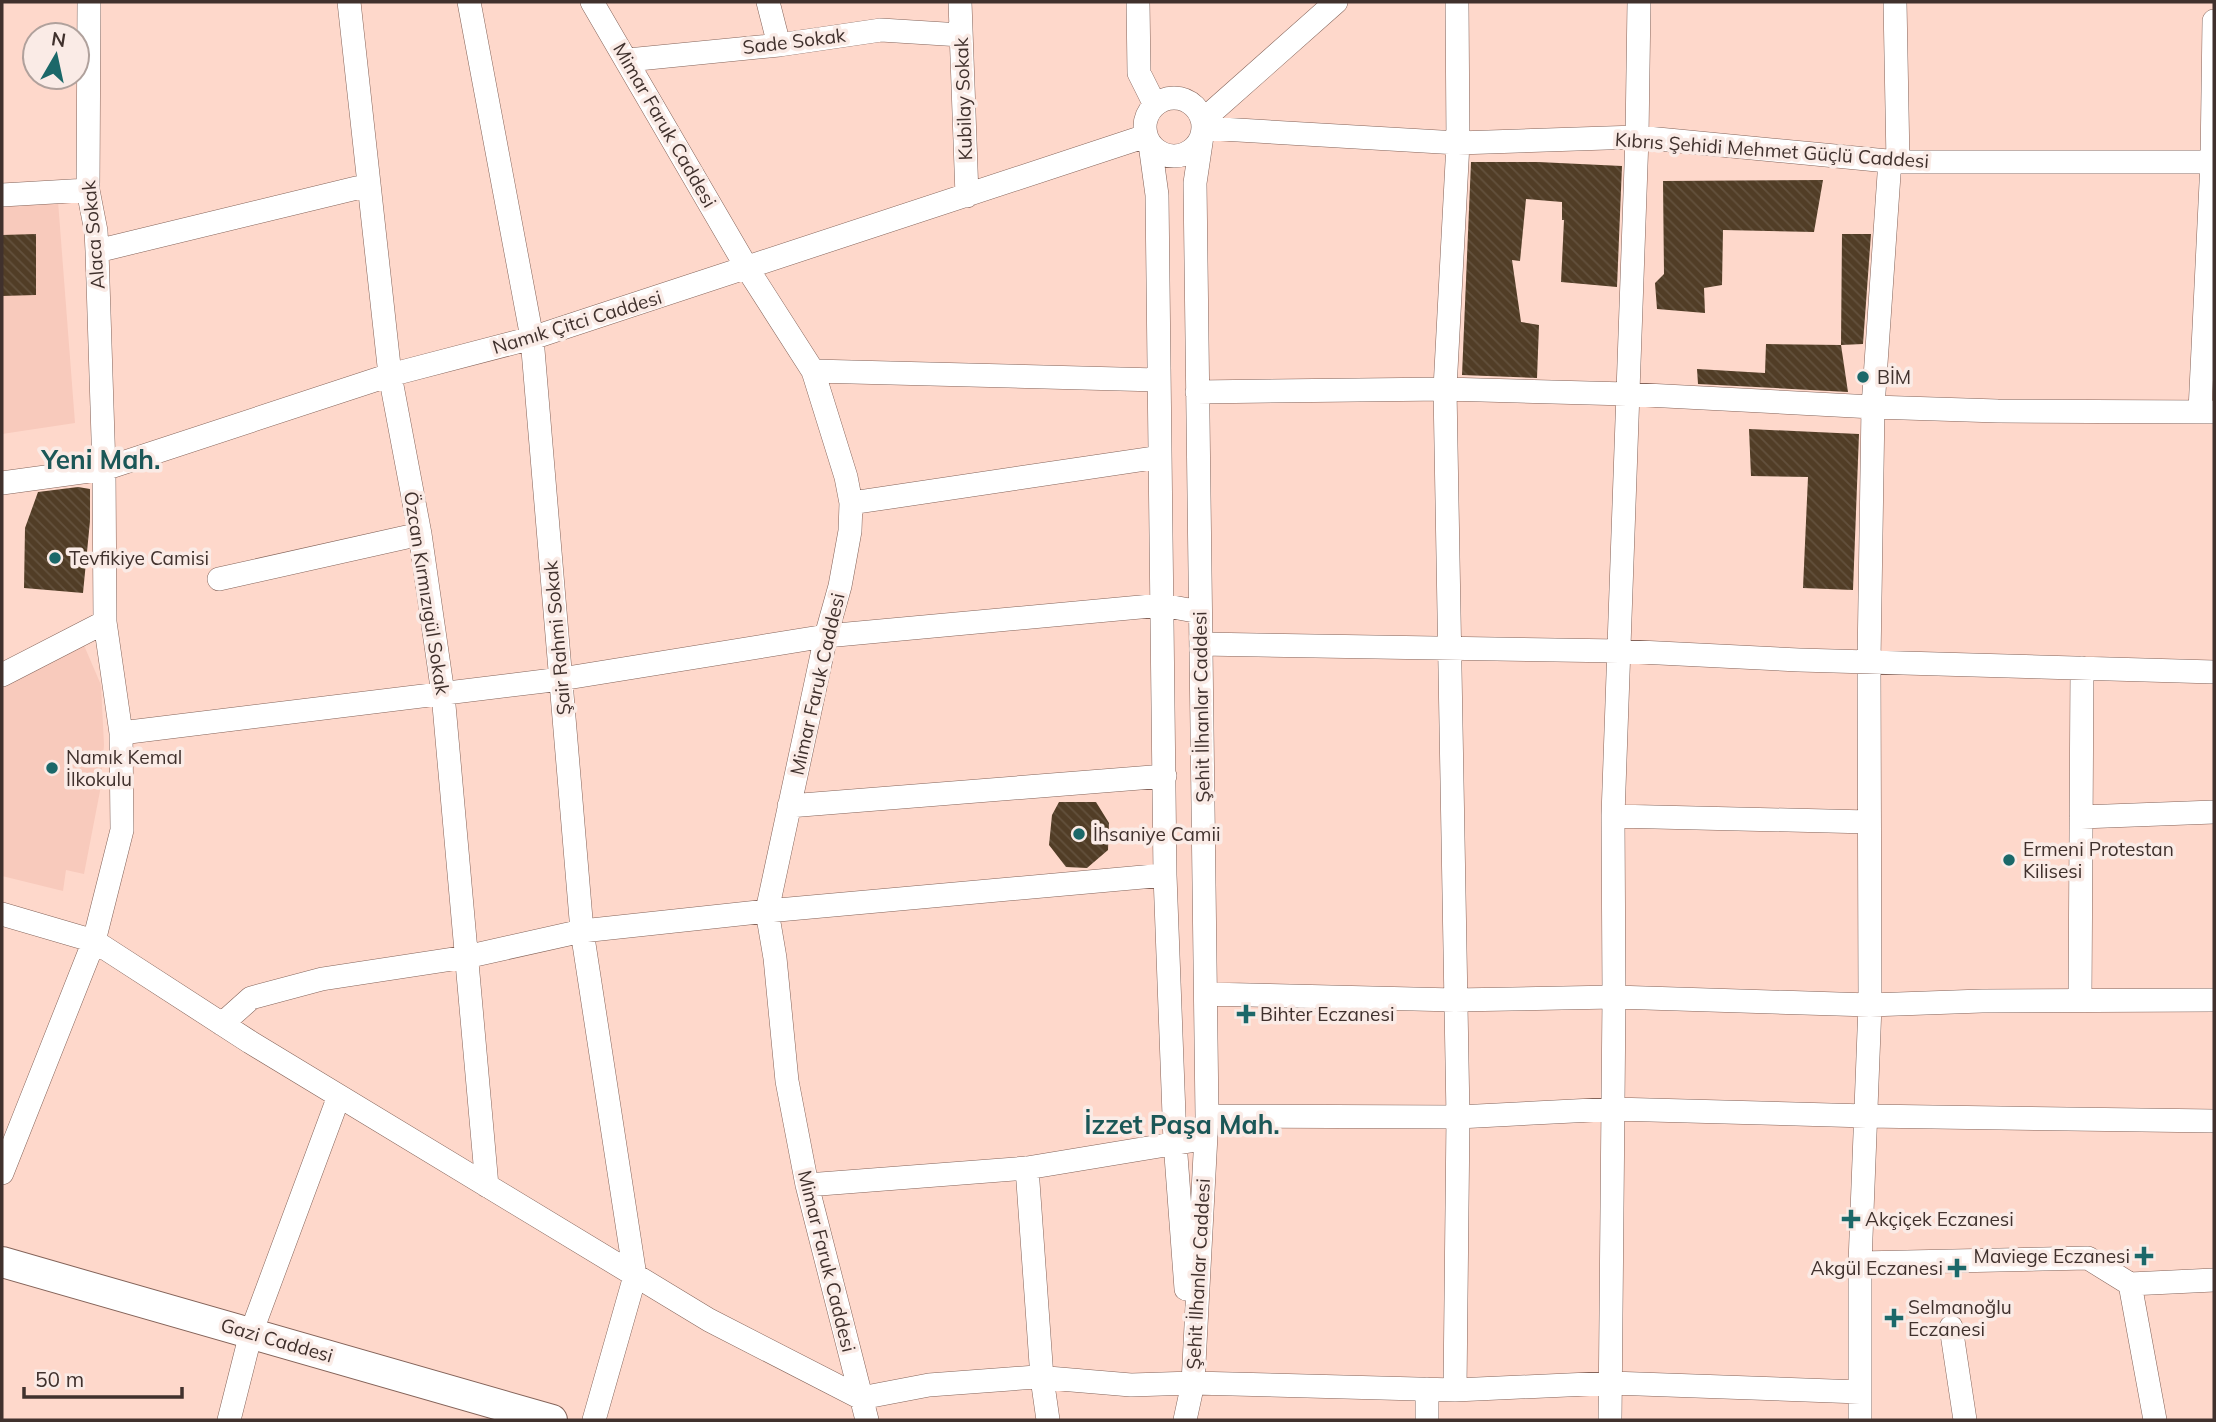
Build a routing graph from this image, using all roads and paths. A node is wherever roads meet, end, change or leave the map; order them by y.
1 (89, 2) edge
2 (349, 2) edge
3 (469, 2) edge
4 (592, 2) edge
5 (768, 2) edge
6 (960, 2) edge
7 (1138, 2) edge
8 (1336, 2) edge
9 (1457, 2) edge
10 (1639, 2) edge
11 (1895, 2) edge
12 (2214, 21) edge
13 (961, 35) junction
14 (779, 45) junction
15 (628, 60) junction
16 (1155, 105) junction
17 (1203, 128) junction
18 (1637, 137) junction
19 (1148, 140) junction
20 (1458, 143) junction
21 (1894, 161) junction
22 (2213, 162) edge
23 (369, 185) junction
24 (88, 190) junction
25 (2, 195) edge
26 (967, 196) junction
27 (97, 251) junction
28 (747, 268) junction
29 (532, 338) junction
30 (813, 372) junction
31 (390, 375) junction
32 (1158, 380) junction
33 (1445, 389) junction
34 (1197, 393) junction
35 (1627, 394) junction
36 (1873, 407) junction
37 (2207, 411) edge
38 (1160, 457) junction
39 (104, 469) junction
40 (2, 483) edge
41 (851, 503) junction
42 (419, 534) junction
43 (219, 579) dead end
44 (1162, 605) junction
45 (1200, 612) junction
46 (105, 622) junction
47 (826, 636) junction
48 (1200, 644) junction
49 (1450, 647) junction
50 (1619, 651) junction
51 (1869, 661) junction
52 (2082, 668) junction
53 (2214, 672) edge
54 (2, 675) edge
55 (561, 679) junction
56 (443, 694) junction
57 (121, 733) junction
58 (1165, 776) junction
59 (789, 806) junction
60 (2214, 812) edge
61 (1613, 816) junction
62 (2081, 817) junction
63 (1870, 822) junction
64 (1165, 875) junction
65 (767, 911) junction
66 (2, 914) edge
67 (582, 931) junction
68 (94, 941) junction
69 (466, 957) junction
70 (1206, 993) junction
71 (1614, 997) junction
72 (1455, 1000) junction
73 (2080, 1000) junction
74 (2214, 1000) edge
75 (1870, 1005) junction
76 (222, 1024) junction
77 (339, 1096) junction
78 (1613, 1109) junction
79 (1207, 1116) junction
80 (1867, 1116) junction
81 (1458, 1117) junction
82 (2214, 1121) edge
83 (1206, 1140) junction
84 (1175, 1142) junction
85 (1027, 1168) junction
86 (2, 1173) edge
87 (807, 1185) junction
88 (487, 1186) junction
89 (2, 1262) edge
90 (1860, 1263) junction
91 (635, 1276) junction
92 (2214, 1280) edge
93 (2130, 1284) junction
94 (1951, 1327) dead end
95 (251, 1333) junction
96 (1042, 1378) junction
97 (1193, 1383) junction
98 (1611, 1383) junction
99 (1427, 1389) junction
100 (1455, 1390) junction
101 (1860, 1392) junction
102 (864, 1409) edge
103 (229, 1420) edge
104 (552, 1420) edge
105 (594, 1420) edge
106 (1048, 1420) edge
107 (1185, 1420) edge
108 (1427, 1420) edge
109 (1610, 1420) edge
110 (1860, 1420) edge
111 (1965, 1420) edge
112 (2155, 1420) edge

1 - 24 street, Alaca Sokak
2 - 23 street, Özcan Kırmızıgül Sokak
3 - 29 street, Şair Rahmi Sokak
4 - 15 street, Mimar Faruk Caddesi
5 - 14 street
6 - 13 street, Kubilay Sokak
7 - 16 street
8 - 17 street
9 - 20 street
10 - 18 street
11 - 21 street
12 - 22 street
13 - 14 street, Sade Sokak
13 - 26 street, Kubilay Sokak
14 - 15 street, Sade Sokak
15 - 28 street, Mimar Faruk Caddesi
16 - 17 street
16 - 19 street
17 - 19 street
17 - 20 street, Kıbrıs Şehidi Mehmet Güçlü Caddesi
17 - 34 street, Şehit İlhanlar Caddesi
18 - 20 street, Kıbrıs Şehidi Mehmet Güçlü Caddesi
18 - 21 street, Kıbrıs Şehidi Mehmet Güçlü Caddesi
18 - 35 street
19 - 26 street, Namık Çitci Caddesi
19 - 32 street, Şehit İlhanlar Caddesi
20 - 33 street
21 - 22 street, Kıbrıs Şehidi Mehmet Güçlü Caddesi
21 - 36 street
22 - 37 street
23 - 27 street
23 - 31 street, Özcan Kırmızıgül Sokak
24 - 25 street
24 - 27 street, Alaca Sokak
26 - 28 street, Namık Çitci Caddesi
27 - 39 street, Alaca Sokak
28 - 29 street, Namık Çitci Caddesi
28 - 30 street, Mimar Faruk Caddesi
29 - 31 street, Namık Çitci Caddesi
29 - 55 street, Şair Rahmi Sokak
30 - 32 street
30 - 41 street, Mimar Faruk Caddesi
31 - 39 street, Namık Çitci Caddesi
31 - 42 street, Özcan Kırmızıgül Sokak
32 - 38 street, Şehit İlhanlar Caddesi
33 - 34 street
33 - 35 street
33 - 49 street
34 - 45 street, Şehit İlhanlar Caddesi
35 - 36 street
35 - 50 street
36 - 37 street
36 - 51 street
38 - 41 street
38 - 44 street, Şehit İlhanlar Caddesi
39 - 40 street, Namık Çitci Caddesi
39 - 46 street, Alaca Sokak
41 - 47 street, Mimar Faruk Caddesi
42 - 43 street
42 - 56 street, Özcan Kırmızıgül Sokak
44 - 45 street
44 - 47 street
44 - 58 street, Şehit İlhanlar Caddesi
45 - 48 street, Şehit İlhanlar Caddesi
46 - 54 street
46 - 57 street, Alaca Sokak
47 - 55 street
47 - 59 street, Mimar Faruk Caddesi
48 - 49 street
48 - 70 street, Şehit İlhanlar Caddesi
49 - 50 street
49 - 72 street
50 - 51 street
50 - 61 street
51 - 52 street
51 - 63 street
52 - 53 street
52 - 62 street
55 - 56 street
55 - 67 street, Şair Rahmi Sokak
56 - 57 street
56 - 69 street, Özcan Kırmızıgül Sokak
57 - 68 street, Alaca Sokak
58 - 59 street
58 - 64 street, Şehit İlhanlar Caddesi
59 - 65 street, Mimar Faruk Caddesi
60 - 62 street
61 - 63 street
61 - 71 street
62 - 73 street
63 - 75 street
64 - 65 street
64 - 84 street, Şehit İlhanlar Caddesi
65 - 67 street
65 - 87 street, Mimar Faruk Caddesi
66 - 68 street
67 - 69 street
67 - 91 street, Şair Rahmi Sokak
68 - 76 street
68 - 86 street, Alaca Sokak
69 - 76 street
69 - 88 street, Özcan Kırmızıgül Sokak
70 - 72 street
70 - 79 street, Şehit İlhanlar Caddesi
71 - 72 street
71 - 75 street
71 - 78 street
72 - 81 street
73 - 74 street
73 - 75 street
75 - 80 street
76 - 77 street
77 - 88 street
77 - 95 street
78 - 80 street
78 - 81 street
78 - 98 street
79 - 81 street
79 - 83 street, Şehit İlhanlar Caddesi
80 - 82 street
80 - 90 street
81 - 100 street
83 - 84 street
83 - 97 street, Şehit İlhanlar Caddesi
84 - 85 street
84 - 97 street, Şehit İlhanlar Caddesi
85 - 87 street
85 - 96 street
87 - 102 street, Mimar Faruk Caddesi
88 - 91 street
89 - 95 main road, Gazi Caddesi
90 - 93 street
90 - 101 street
91 - 102 street
91 - 105 street
92 - 93 street
93 - 112 street
94 - 111 street
95 - 103 street
95 - 104 main road, Gazi Caddesi
96 - 97 street
96 - 102 street
96 - 106 street
97 - 99 street
97 - 107 street
98 - 100 street
98 - 101 street
98 - 109 street
99 - 100 street
99 - 108 street
101 - 110 street

